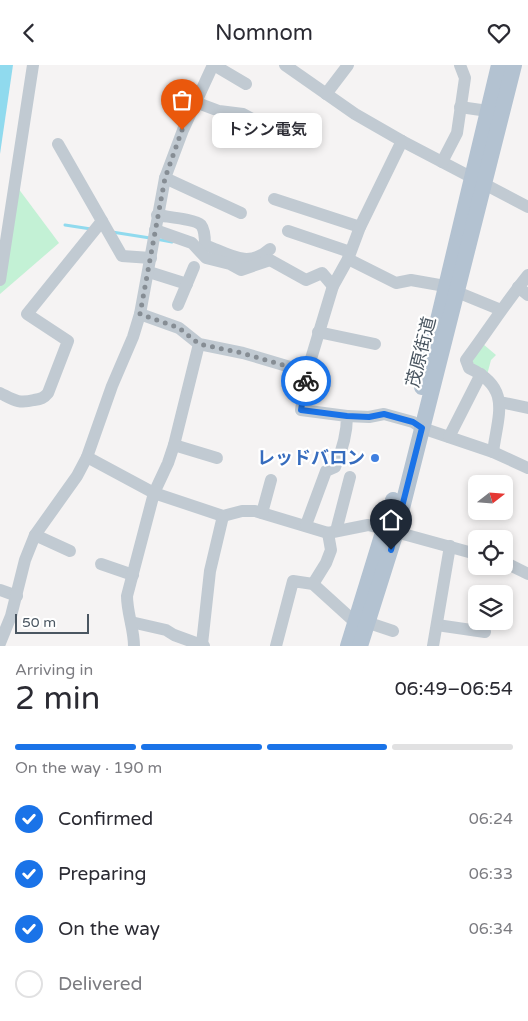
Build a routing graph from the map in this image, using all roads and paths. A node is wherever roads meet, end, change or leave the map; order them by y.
1 (33, 65) edge
2 (214, 65) edge
3 (285, 65) edge
4 (348, 65) edge
5 (460, 65) edge
6 (499, 65) edge
7 (514, 65) edge
8 (246, 84) dead end
9 (326, 94) junction
10 (195, 102) junction
11 (460, 107) junction
12 (488, 111) junction
13 (276, 133) dead end
14 (402, 141) junction
15 (58, 144) dead end
16 (442, 162) junction
17 (165, 178) junction
18 (478, 181) junction
19 (274, 199) dead end
20 (527, 204) edge
21 (241, 213) dead end
22 (157, 215) junction
23 (102, 221) junction
24 (360, 227) junction
25 (155, 230) junction
26 (288, 231) dead end
27 (270, 249) dead end
28 (349, 256) junction
29 (151, 258) junction
30 (194, 267) dead end
31 (149, 272) junction
32 (528, 275) edge
33 (0, 280) edge
34 (187, 284) junction
35 (333, 285) junction
36 (451, 289) junction
37 (523, 291) edge
38 (178, 305) dead end
39 (500, 309) junction
40 (140, 314) junction
41 (318, 332) junction
42 (375, 343) dead end
43 (199, 344) junction
44 (307, 372) junction
45 (481, 373) junction
46 (0, 393) edge
47 (500, 402) junction
48 (528, 408) edge
49 (347, 416) junction
50 (418, 425) junction
51 (450, 437) junction
52 (174, 445) junction
53 (493, 452) junction
54 (87, 457) junction
55 (217, 458) dead end
56 (528, 467) edge
57 (350, 477) dead end
58 (272, 479) dead end
59 (154, 493) junction
60 (262, 513) junction
61 (223, 516) junction
62 (306, 525) junction
63 (391, 530) junction
64 (332, 532) junction
65 (35, 535) junction
66 (450, 546) junction
67 (70, 551) dead end
68 (468, 552) edge
69 (101, 564) dead end
70 (513, 567) edge
71 (133, 575) junction
72 (528, 575) edge
73 (313, 584) junction
74 (0, 590) edge
75 (16, 596) junction
76 (5, 614) edge
77 (132, 622) junction
78 (362, 623) junction
79 (437, 625) junction
80 (393, 631) dead end
81 (485, 633) dead end
82 (0, 643) edge
83 (203, 645) edge
84 (134, 646) edge
85 (276, 646) edge
86 (348, 646) edge
87 (360, 646) edge
88 (433, 646) edge

1 - 33 street
2 - 8 street
2 - 10 street
3 - 9 street
4 - 9 street
5 - 11 street
6 - 12 main road, 茂原街道
7 - 18 main road, 茂原街道
9 - 14 street
10 - 13 street
10 - 17 street
11 - 12 street
11 - 16 street
12 - 18 main road, 茂原街道
14 - 16 street
14 - 24 street
15 - 23 street
16 - 18 street
17 - 21 street
17 - 22 street
18 - 20 street
18 - 36 main road, 茂原街道
19 - 24 street
22 - 25 street
22 - 27 street
23 - 29 street
23 - 46 street
24 - 28 street
25 - 29 street
25 - 35 street
26 - 28 street
28 - 35 street
28 - 36 street
29 - 31 street
30 - 34 street
31 - 34 street
31 - 40 street
32 - 37 street
34 - 38 street
35 - 41 street
36 - 39 street
36 - 50 main road, 茂原街道
37 - 39 street
39 - 45 street
40 - 43 street
40 - 54 street
41 - 42 street
41 - 44 street
43 - 44 street
43 - 52 street
44 - 49 street
45 - 47 street
45 - 51 street
47 - 48 street
47 - 53 street
49 - 50 street
49 - 62 street
50 - 51 street
50 - 63 main road, 茂原街道
51 - 53 street
52 - 55 street
52 - 59 street
53 - 56 street
54 - 59 street
54 - 65 street
57 - 64 street
58 - 60 street
59 - 61 street
59 - 71 street
60 - 61 street
60 - 62 street
61 - 83 street
62 - 64 street
63 - 64 street
63 - 66 street
63 - 78 main road, 茂原街道
64 - 73 street
65 - 67 street
65 - 75 street
66 - 68 street
66 - 79 street
69 - 71 street
70 - 72 street
71 - 77 street
73 - 78 street
73 - 85 street
74 - 75 street
75 - 76 street
76 - 82 street
77 - 83 street
77 - 84 street
78 - 80 street
78 - 86 main road, 茂原街道
78 - 87 main road, 茂原街道
79 - 81 street
79 - 88 street

